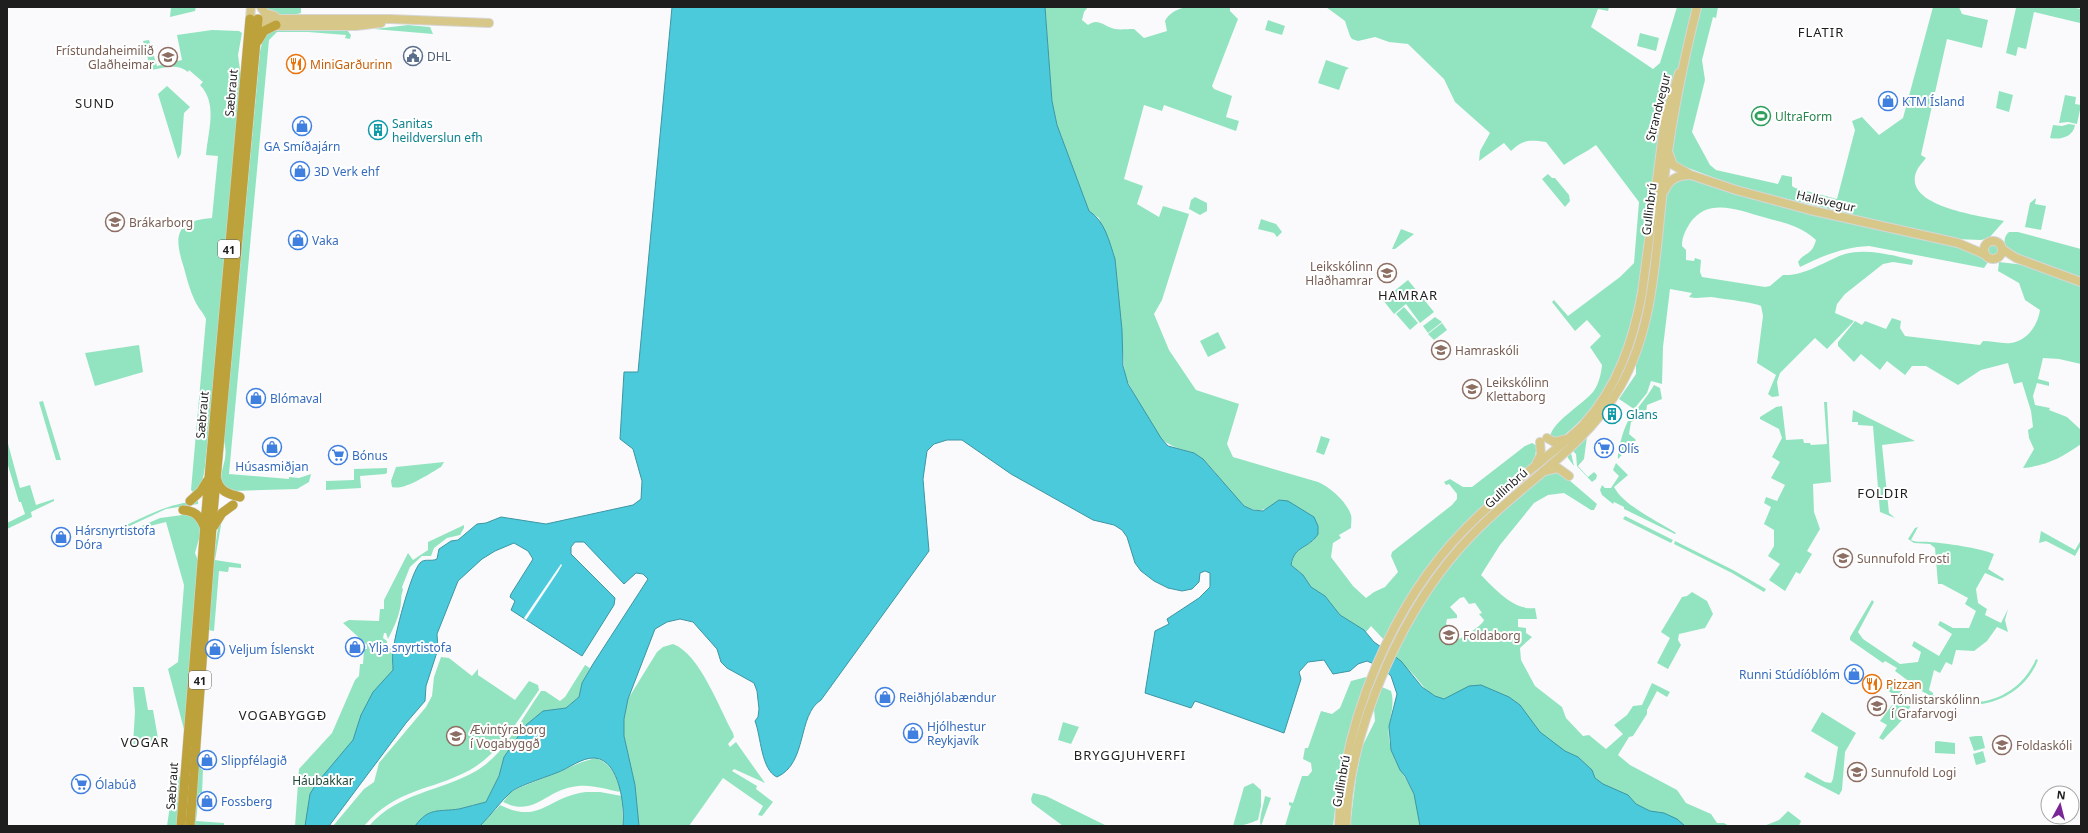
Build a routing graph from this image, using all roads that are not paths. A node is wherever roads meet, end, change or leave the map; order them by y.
1 (251, 7) edge
2 (260, 7) edge
3 (1697, 7) edge
4 (291, 19) junction
5 (404, 20) junction
6 (253, 22) junction
7 (489, 23) dead end
8 (276, 25) junction
9 (255, 52) junction
10 (1664, 150) junction
11 (1666, 166) junction
12 (1685, 173) junction
13 (1657, 175) junction
14 (1663, 196) junction
15 (1989, 241) junction
16 (1958, 243) junction
17 (2002, 249) junction
18 (1984, 254) junction
19 (1997, 258) junction
20 (2025, 262) junction
21 (2081, 282) edge
22 (1569, 438) junction
23 (1534, 467) junction
24 (210, 472) junction
25 (1540, 473) junction
26 (1569, 476) dead end
27 (217, 478) junction
28 (240, 497) dead end
29 (190, 501) dead end
30 (233, 505) dead end
31 (183, 510) dead end
32 (208, 531) junction
33 (181, 826) edge
34 (190, 826) edge
35 (1338, 826) edge
36 (1346, 826) edge

1 - 6 main road, Sæbraut / 41
2 - 4 main road
2 - 6 main road, Sæbraut / 41
3 - 10 main road, Strandvegur
4 - 5 main road
4 - 6 main road
5 - 7 main road
5 - 8 main road
6 - 8 main road
6 - 9 highway, Sæbraut / 41
6 - 24 highway, Sæbraut / 41
8 - 9 highway
9 - 27 highway, Sæbraut / 41
10 - 11 main road, Strandvegur
10 - 12 main road
10 - 13 main road, Strandvegur
11 - 12 main road, Hallsvegur
11 - 13 main road
11 - 14 main road, Gullinbrú
12 - 14 main road
12 - 16 main road, Hallsvegur
13 - 22 main road, Gullinbrú
14 - 25 main road, Gullinbrú
15 - 16 main road, Hallsvegur
15 - 17 main road
15 - 18 main road
16 - 18 main road, Hallsvegur
17 - 19 main road
17 - 20 main road
18 - 19 main road
19 - 20 main road
20 - 21 main road
22 - 23 main road, Gullinbrú
22 - 23 main road
23 - 35 main road, Gullinbrú
24 - 29 highway
24 - 32 highway, Sæbraut / 41
25 - 26 main road
25 - 36 main road, Gullinbrú
27 - 28 highway
27 - 32 highway, Sæbraut / 41
30 - 32 highway
31 - 32 highway
32 - 33 highway, Sæbraut / 41
32 - 34 highway, Sæbraut / 41

